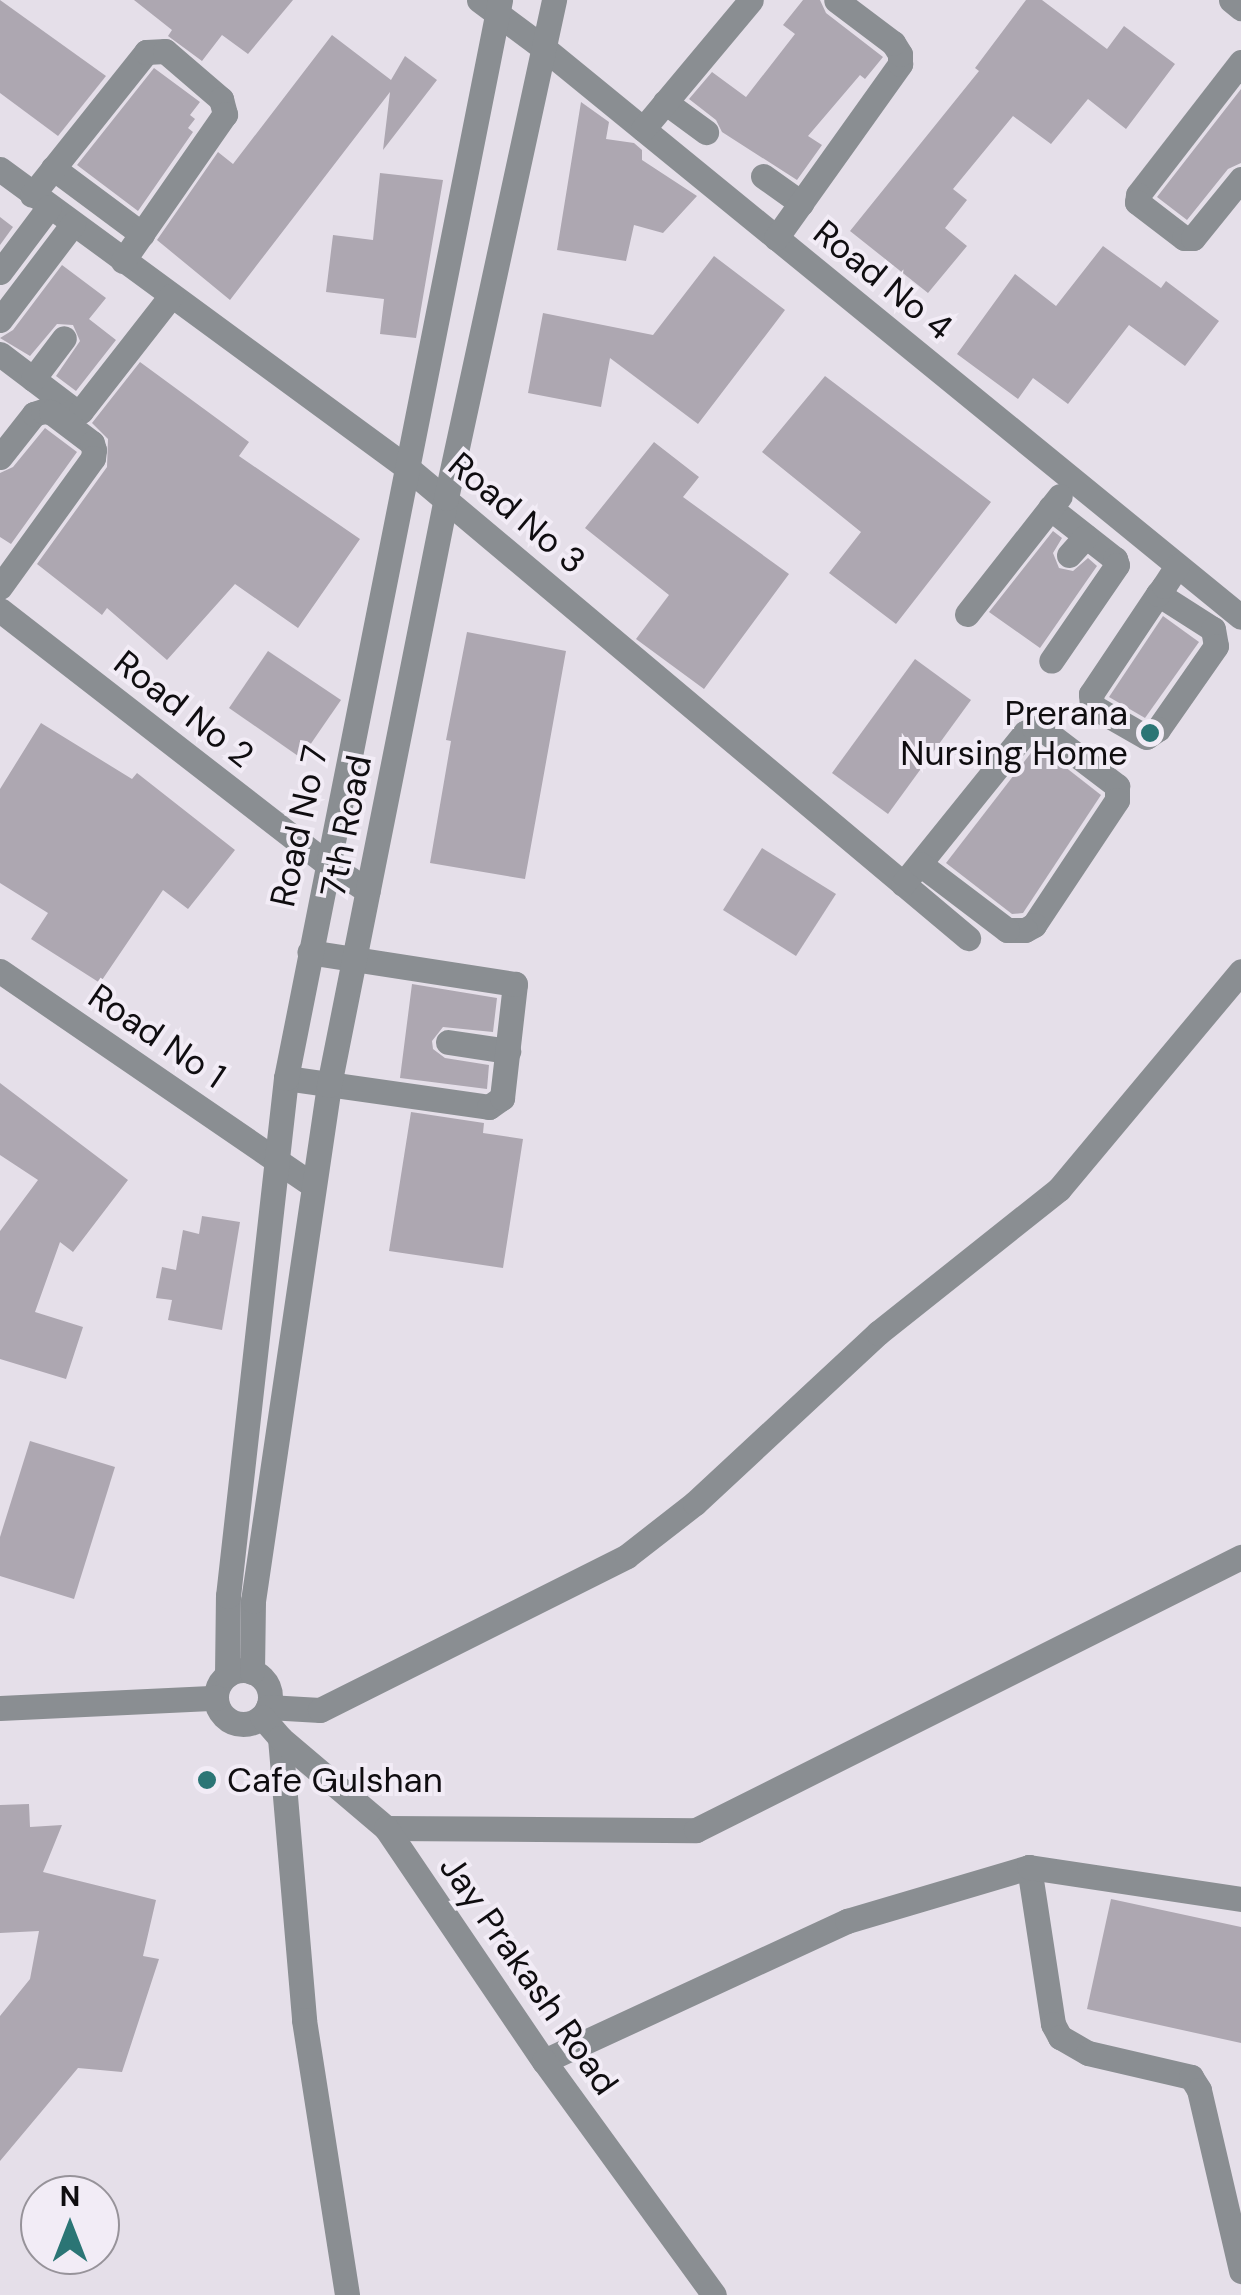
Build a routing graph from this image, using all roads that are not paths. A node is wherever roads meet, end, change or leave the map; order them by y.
1 (554, 0) edge
2 (752, 0) edge
3 (836, 0) edge
4 (1231, 0) edge
5 (492, 5) edge
6 (1241, 8) edge
7 (545, 49) junction
8 (1241, 62) edge
9 (665, 102) junction
10 (643, 128) junction
11 (706, 132) dead end
12 (53, 168) junction
13 (0, 169) edge
14 (763, 176) dead end
15 (1241, 179) edge
16 (0, 191) edge
17 (801, 204) junction
18 (40, 207) junction
19 (72, 224) junction
20 (142, 234) junction
21 (776, 238) junction
22 (123, 261) junction
23 (0, 272) edge
24 (171, 296) junction
25 (0, 320) edge
26 (64, 338) dead end
27 (0, 354) edge
28 (33, 379) junction
29 (0, 457) edge
30 (409, 469) junction
31 (1072, 480) junction
32 (446, 498) junction
33 (1050, 508) junction
34 (1177, 566) junction
35 (4, 574) edge
36 (1158, 594) junction
37 (0, 610) edge
38 (967, 614) dead end
39 (1241, 618) edge
40 (1051, 661) dead end
41 (326, 863) junction
42 (912, 874) junction
43 (368, 891) junction
44 (968, 938) dead end
45 (309, 952) junction
46 (356, 960) junction
47 (0, 971) edge
48 (1241, 971) edge
49 (448, 1042) dead end
50 (508, 1052) junction
51 (286, 1078) junction
52 (329, 1084) junction
53 (275, 1159) junction
54 (312, 1185) junction
55 (1241, 1558) edge
56 (232, 1682) junction
57 (0, 1708) edge
58 (265, 1712) junction
59 (280, 1738) junction
60 (386, 1828) junction
61 (1029, 1867) junction
62 (1241, 1899) edge
63 (544, 2061) junction
64 (1241, 2271) edge
65 (347, 2295) edge
66 (714, 2295) edge

1 - 7 street, 7th Road
2 - 9 street
3 - 17 street
4 - 6 street
5 - 7 street, Road No 4
5 - 30 street, Road No 7
7 - 10 street, Road No 4
7 - 32 street, 7th Road
8 - 15 street
9 - 10 street
9 - 11 street
10 - 21 street, Road No 4
12 - 18 street
12 - 20 street
12 - 20 street
13 - 18 street, Road No 3
14 - 17 street
16 - 18 street
17 - 21 street
18 - 19 street, Road No 3
18 - 23 street
19 - 22 street, Road No 3
19 - 25 street
20 - 22 street
21 - 31 street, Road No 4
22 - 24 street, Road No 3
24 - 28 street
24 - 30 street, Road No 3
26 - 28 street
27 - 28 street
29 - 35 street
30 - 32 street, Road No 3
30 - 41 street, Road No 7
31 - 33 street
31 - 34 street, Road No 4
32 - 42 street, Road No 3
32 - 43 street, 7th Road
33 - 38 street
33 - 40 street
34 - 36 street
34 - 39 street, Road No 4
36 - 36 street
37 - 41 street, Road No 2
41 - 43 street, Road No 2
41 - 45 street, Road No 7
42 - 42 street
42 - 44 street, Road No 3
43 - 46 street, 7th Road
45 - 46 street
45 - 51 street, Road No 7
46 - 50 street
46 - 52 street, 7th Road
47 - 53 street, Road No 1
48 - 58 street
49 - 50 street
50 - 52 street
51 - 52 street
51 - 53 street, Road No 7
52 - 54 street, 7th Road
53 - 54 street, Road No 1
53 - 56 street, Road No 7
54 - 56 street, 7th Road
55 - 60 street
56 - 57 street
56 - 58 street
56 - 58 street
58 - 59 street, Jay Prakash Road
59 - 60 street, Jay Prakash Road
59 - 65 street
60 - 63 street, Jay Prakash Road
61 - 62 street
61 - 63 street
61 - 64 street
63 - 66 street, Jay Prakash Road

